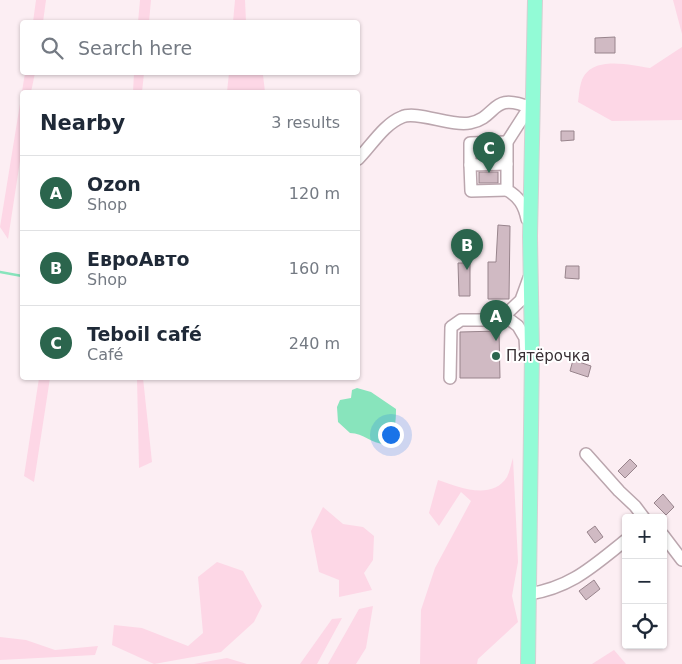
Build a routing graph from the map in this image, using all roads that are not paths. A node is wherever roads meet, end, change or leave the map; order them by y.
1 (535, 0) edge
2 (532, 101) junction
3 (507, 142) junction
4 (360, 157) edge
5 (507, 164) junction
6 (470, 165) junction
7 (507, 190) junction
8 (530, 236) junction
9 (530, 261) junction
10 (501, 319) junction
11 (450, 378) dead end
12 (531, 410) junction
13 (586, 454) dead end
14 (641, 514) edge
15 (667, 540) edge
16 (622, 543) edge
17 (682, 560) edge
18 (529, 594) junction
19 (528, 664) edge

1 - 2 main road
2 - 3 lane
2 - 4 lane
2 - 8 main road
3 - 5 lane
3 - 6 lane
5 - 6 lane
5 - 7 lane
6 - 7 lane
7 - 8 lane
8 - 9 main road
9 - 10 lane
9 - 12 main road
10 - 11 lane
10 - 12 lane
12 - 18 main road
13 - 14 lane
15 - 17 lane
16 - 18 lane
18 - 19 main road

